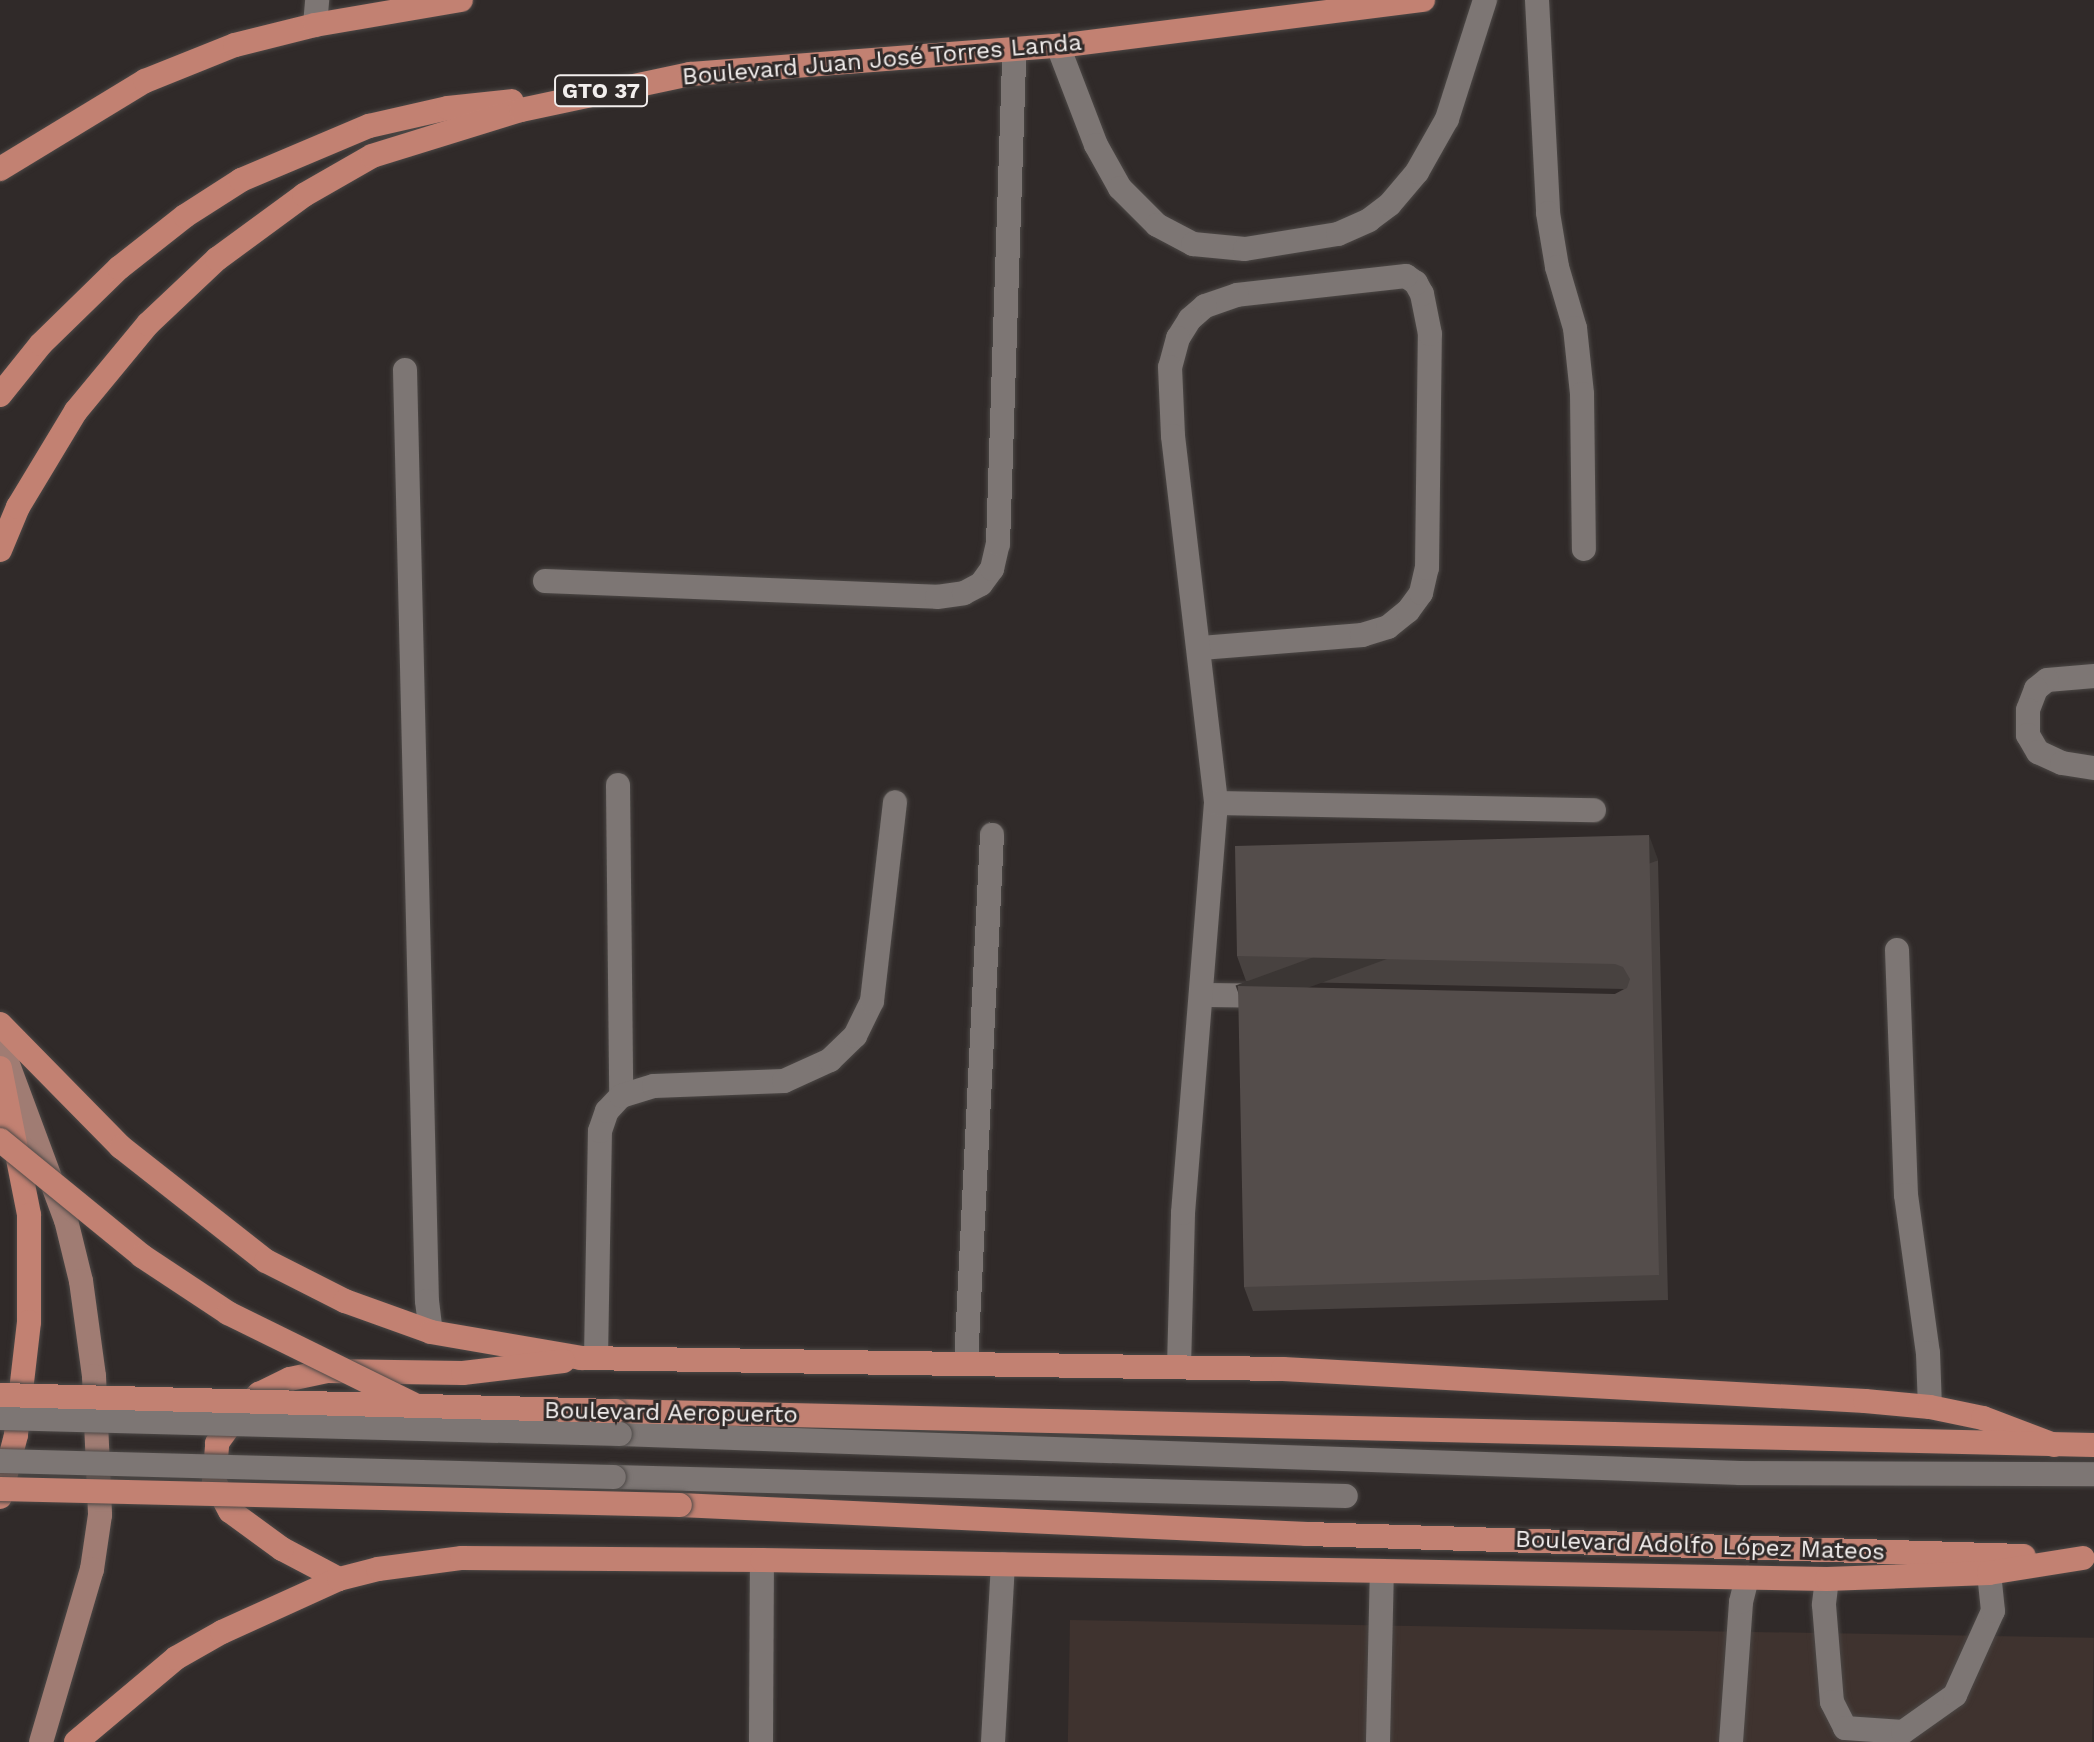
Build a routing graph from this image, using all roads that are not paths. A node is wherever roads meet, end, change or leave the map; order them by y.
1 (317, 0) edge
2 (460, 0) edge
3 (1423, 0) edge
4 (1485, 0) edge
5 (1537, 0) edge
6 (315, 25) junction
7 (1058, 46) junction
8 (1014, 49) junction
9 (598, 91) junction
10 (8, 163) edge
11 (0, 176) edge
12 (405, 370) dead end
13 (0, 395) edge
14 (1584, 549) dead end
15 (0, 550) edge
16 (545, 581) dead end
17 (1201, 648) junction
18 (2094, 676) edge
19 (2094, 768) edge
20 (618, 785) dead end
21 (895, 802) dead end
22 (1216, 803) junction
23 (1594, 810) dead end
24 (992, 835) dead end
25 (1897, 950) dead end
26 (1201, 995) junction
27 (1295, 997) edge
28 (0, 1024) edge
29 (0, 1043) edge
30 (0, 1068) edge
31 (621, 1096) junction
32 (0, 1140) edge
33 (431, 1332) junction
34 (588, 1358) junction
35 (966, 1363) junction
36 (1179, 1367) junction
37 (0, 1395) edge
38 (1930, 1407) junction
39 (422, 1408) junction
40 (8, 1426) edge
41 (2054, 1445) junction
42 (2094, 1445) edge
43 (0, 1461) edge
44 (2094, 1474) edge
45 (0, 1489) edge
46 (1346, 1496) dead end
47 (0, 1497) edge
48 (2088, 1558) edge
49 (762, 1560) junction
50 (1003, 1564) junction
51 (1382, 1571) junction
52 (1989, 1573) junction
53 (1747, 1578) junction
54 (339, 1579) junction
55 (1827, 1579) junction
56 (41, 1742) edge
57 (76, 1742) edge
58 (761, 1742) edge
59 (993, 1742) edge
60 (1378, 1742) edge
61 (1731, 1742) edge

1 - 6 lane
2 - 6 main road
3 - 7 main road, Boulevard Juan José Torres Landa / GTO 37
4 - 7 lane
5 - 14 lane
6 - 10 main road
7 - 8 main road, Boulevard Juan José Torres Landa / GTO 37
8 - 9 main road, Boulevard Juan José Torres Landa / GTO 37
8 - 16 lane
9 - 13 main road
9 - 15 main road, Boulevard Juan José Torres Landa / GTO 37
10 - 11 main road
12 - 33 lane
17 - 17 lane
17 - 22 lane
18 - 19 lane
20 - 31 lane
21 - 31 lane
22 - 23 lane
22 - 26 lane
24 - 35 lane
25 - 38 lane
26 - 27 lane
26 - 36 lane
28 - 33 main road
29 - 56 street
30 - 40 main road
31 - 34 lane
32 - 39 main road, bridge
33 - 34 main road
34 - 35 main road
34 - 54 main road
35 - 36 main road
36 - 38 main road
37 - 39 main road, Boulevard Aeropuerto, bridge
38 - 41 main road
39 - 41 main road, Boulevard Aeropuerto, bridge
40 - 44 lane, bridge
40 - 47 main road, bridge
41 - 42 main road
43 - 46 lane, bridge
45 - 48 main road, Boulevard Adolfo López Mateos, bridge
48 - 52 main road
49 - 50 main road
49 - 54 main road
49 - 58 lane
50 - 51 main road
50 - 59 lane
51 - 53 main road
51 - 60 lane
52 - 55 main road
52 - 55 lane
53 - 55 main road
53 - 61 lane
54 - 57 main road

